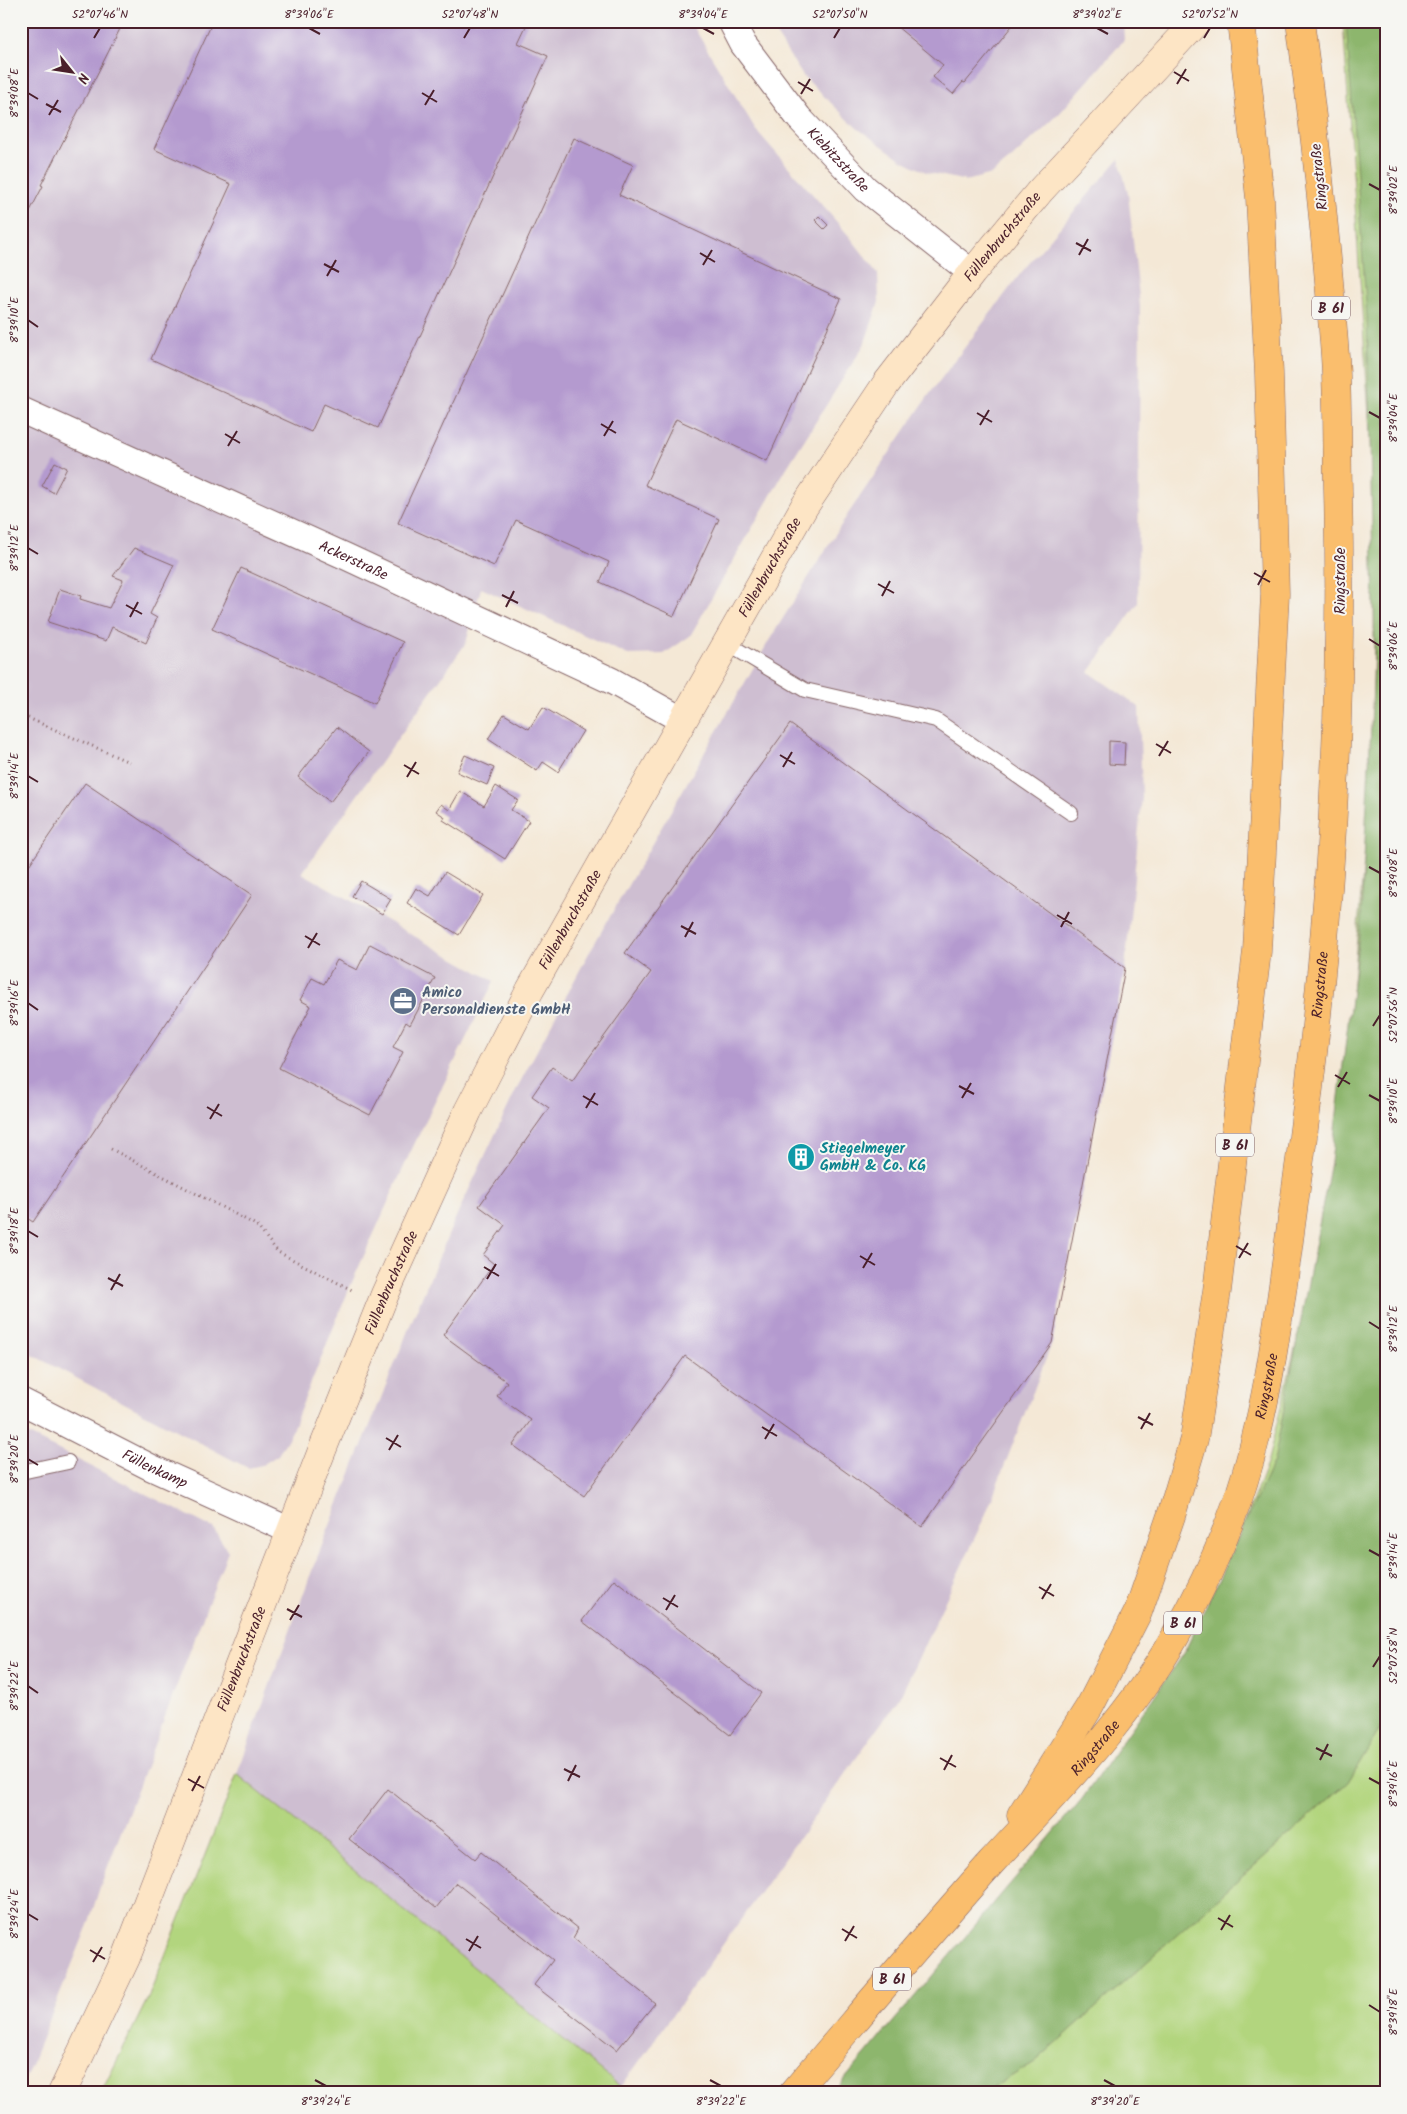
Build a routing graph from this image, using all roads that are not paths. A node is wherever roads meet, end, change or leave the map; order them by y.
1 (731, 21) edge
2 (1198, 21) edge
3 (1300, 21) edge
4 (1241, 23) edge
5 (972, 273) junction
6 (21, 410) edge
7 (726, 643) junction
8 (682, 720) junction
9 (1071, 813) dead end
10 (21, 1401) edge
11 (68, 1462) dead end
12 (21, 1472) edge
13 (291, 1532) junction
14 (990, 1865) junction
15 (62, 2093) edge
16 (793, 2093) edge

1 - 5 street, Kiebitzstraße
2 - 5 street, Füllenbruchstraße
3 - 14 highway, Ringstraße / B 61
4 - 14 highway, Ringstraße / B 61
5 - 7 street, Füllenbruchstraße
6 - 8 street, Ackerstraße
7 - 8 street, Füllenbruchstraße
7 - 9 lane
8 - 13 street, Füllenbruchstraße
10 - 13 street, Füllenkamp
11 - 12 lane
13 - 15 street, Füllenbruchstraße
14 - 16 highway, Ringstraße / B 61

